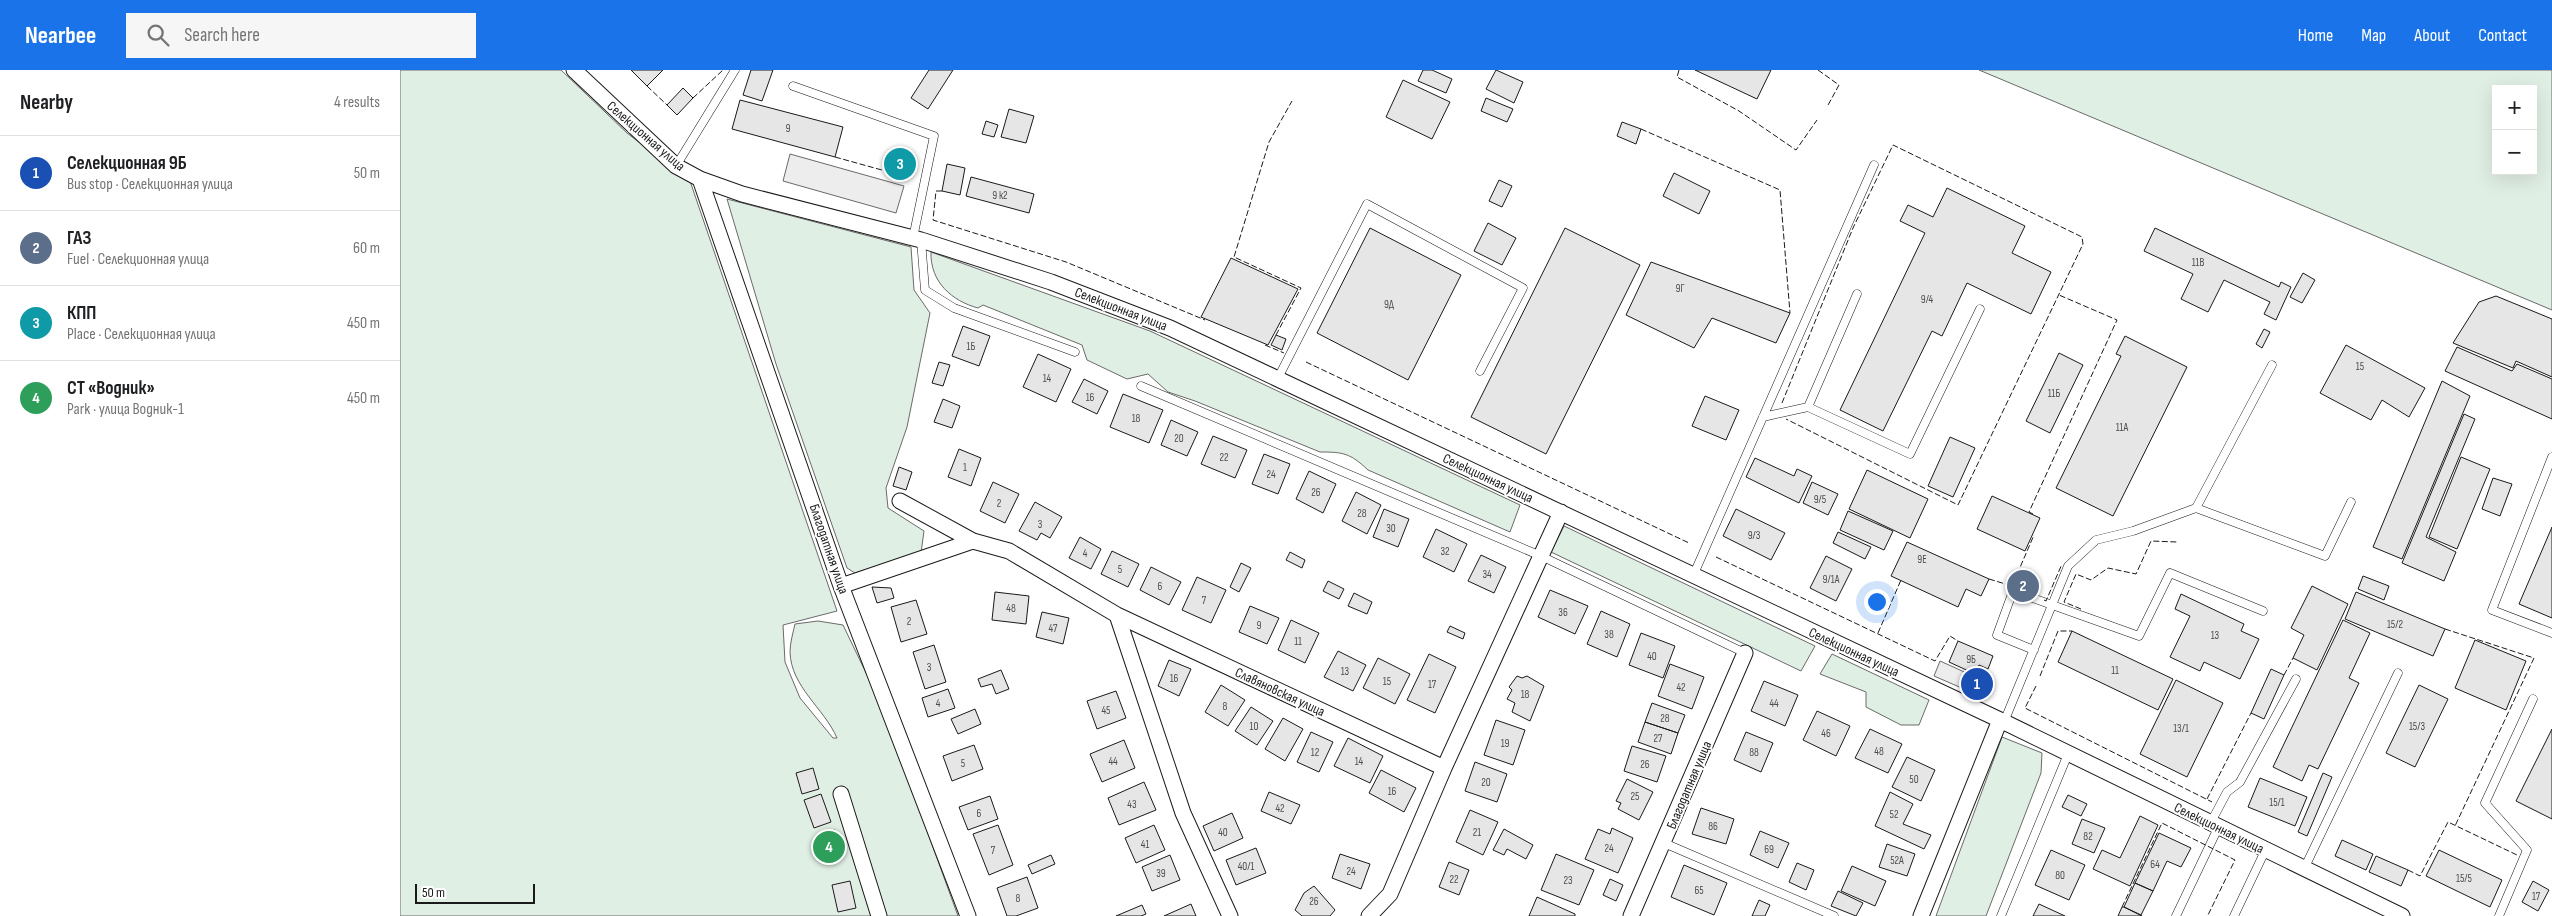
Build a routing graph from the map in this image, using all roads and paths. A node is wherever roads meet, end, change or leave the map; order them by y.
1 (574, 70) edge
2 (735, 70) edge
3 (794, 86) dead end
4 (1874, 165) dead end
5 (676, 166) junction
6 (700, 179) junction
7 (917, 239) junction
8 (1857, 294) dead end
9 (1980, 309) dead end
10 (1076, 352) dead end
11 (2272, 365) dead end
12 (1480, 371) dead end
13 (1278, 378) junction
14 (1141, 386) dead end
15 (1808, 407) junction
16 (1763, 417) junction
17 (2552, 457) edge
18 (900, 501) dead end
19 (2350, 502) dead end
20 (2196, 508) junction
21 (1561, 512) junction
22 (973, 541) junction
23 (1541, 556) junction
24 (1692, 576) junction
25 (841, 586) junction
26 (2052, 606) junction
27 (2263, 611) dead end
28 (1117, 615) junction
29 (2552, 633) edge
30 (2034, 650) junction
31 (1745, 654) joint
32 (2398, 673) dead end
33 (2296, 679) dead end
34 (2533, 699) dead end
35 (2002, 721) junction
36 (2068, 754) junction
37 (1444, 768) junction
38 (841, 794) dead end
39 (2214, 826) junction
40 (1664, 843) junction
41 (2264, 851) junction
42 (2304, 869) junction
43 (879, 916) edge
44 (968, 916) edge
45 (1230, 916) edge
46 (1369, 916) edge
47 (1632, 916) edge
48 (1834, 916) edge
49 (1921, 916) edge
50 (2001, 916) edge
51 (2176, 916) edge
52 (2234, 916) edge
53 (2402, 916) edge
54 (2499, 916) edge

1 - 5 street, Селекционная улица
2 - 5 lane
3 - 7 lane
4 - 16 lane
5 - 6 street, Селекционная улица
6 - 7 street, Селекционная улица
6 - 25 street, Благодатная улица
7 - 10 lane
7 - 13 street, Селекционная улица
8 - 15 lane
9 - 15 lane
11 - 20 lane
12 - 13 lane
13 - 21 street, Селекционная улица
14 - 23 lane
15 - 16 lane
16 - 24 lane
17 - 29 lane
18 - 22 street, Славяновская улица
19 - 20 lane
20 - 26 lane
21 - 23 street
21 - 24 street, Селекционная улица
22 - 25 street
22 - 28 street, Славяновская улица
23 - 31 lane
23 - 37 street
24 - 35 street, Селекционная улица
25 - 44 street, Благодатная улица
26 - 27 lane
26 - 30 lane
26 - 30 lane
28 - 37 street, Славяновская улица
28 - 45 street
30 - 35 lane
31 - 40 street, Благодатная улица
32 - 42 lane
33 - 39 lane
34 - 54 lane
35 - 36 street, Селекционная улица
35 - 49 street
36 - 39 street, Селекционная улица
36 - 50 lane
37 - 46 street
38 - 43 street
39 - 41 street, Селекционная улица
39 - 51 lane
40 - 47 street, Благодатная улица
40 - 48 lane
41 - 42 street, Селекционная улица
41 - 52 lane
42 - 53 street, Селекционная улица

